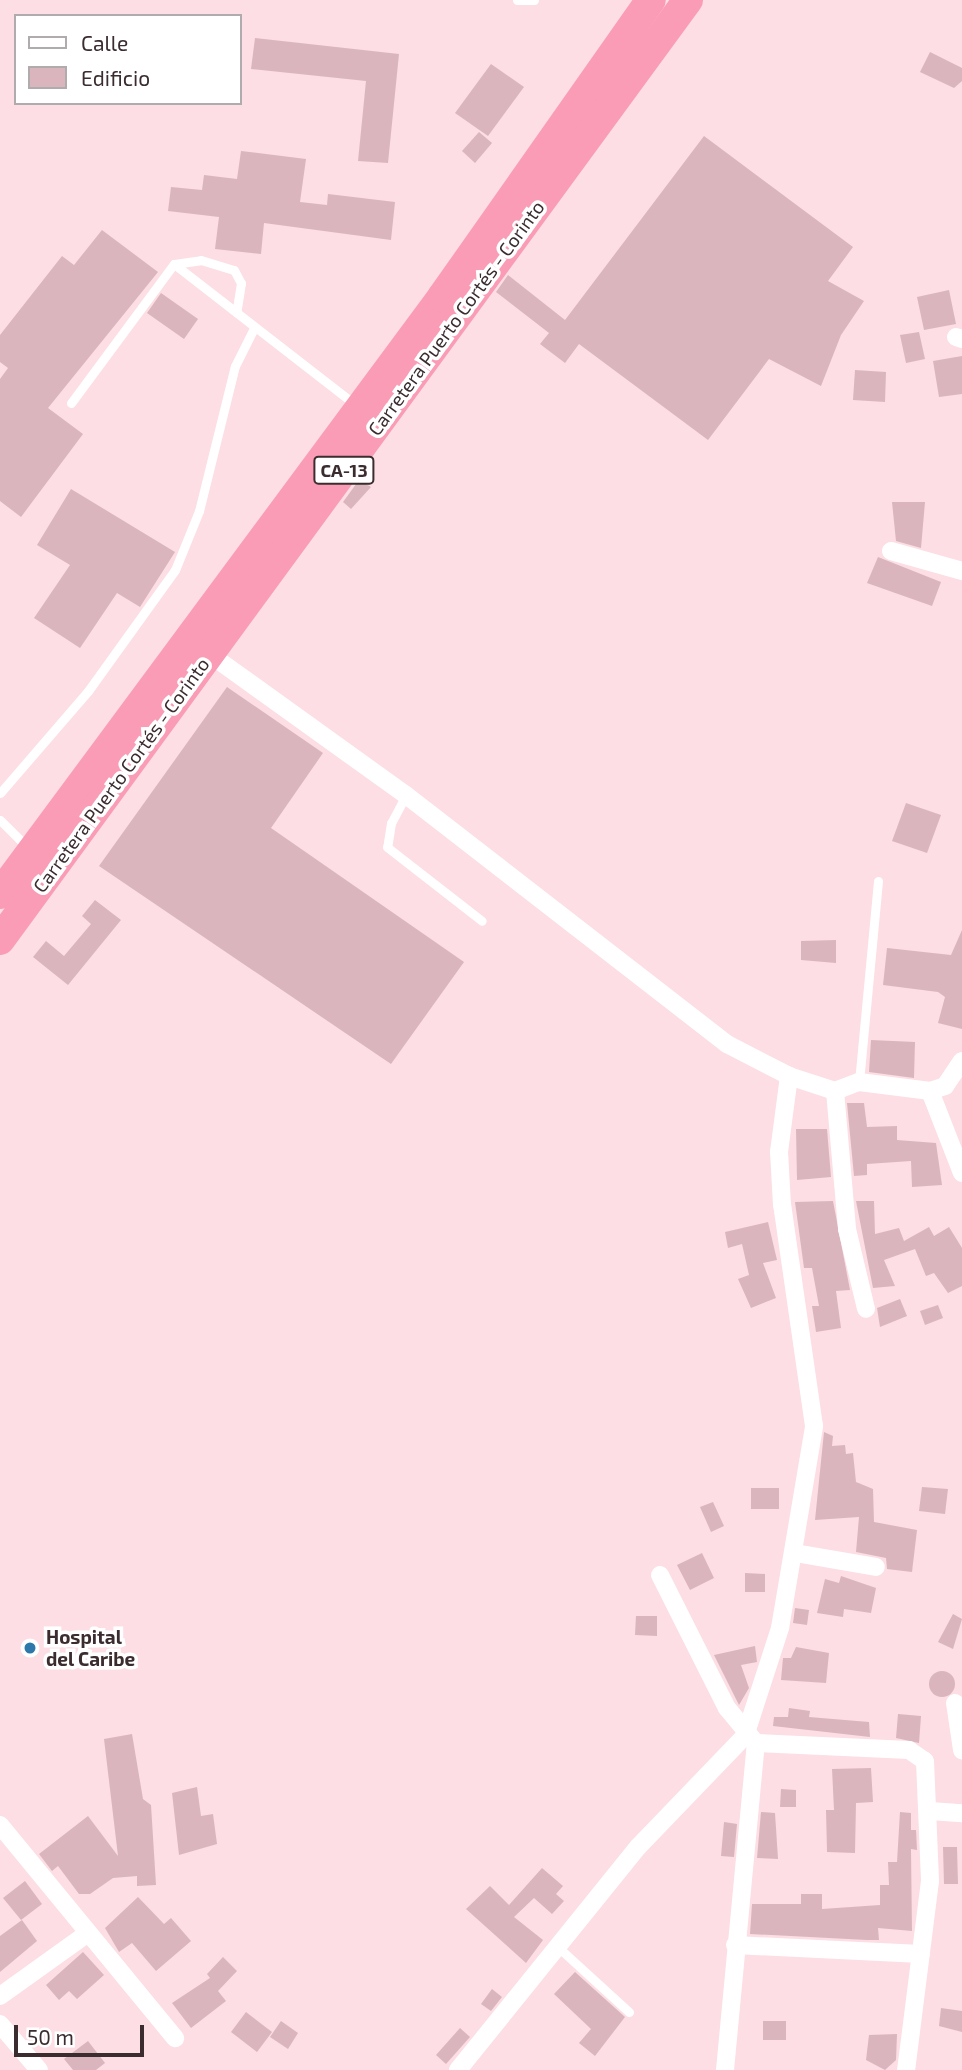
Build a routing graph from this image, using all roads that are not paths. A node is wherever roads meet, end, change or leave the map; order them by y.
1 (517, 0) edge
2 (534, 0) edge
3 (651, 0) edge
4 (688, 0) edge
5 (506, 230) junction
6 (174, 264) junction
7 (236, 313) junction
8 (254, 328) junction
9 (71, 403) dead end
10 (358, 407) junction
11 (891, 551) dead end
12 (962, 570) edge
13 (199, 645) junction
14 (0, 793) edge
15 (406, 795) junction
16 (0, 820) edge
17 (30, 849) junction
18 (878, 881) dead end
19 (0, 894) edge
20 (482, 921) dead end
21 (0, 940) edge
22 (962, 1061) edge
23 (789, 1076) junction
24 (859, 1082) junction
25 (835, 1091) junction
26 (930, 1091) junction
27 (962, 1173) edge
28 (866, 1309) dead end
29 (795, 1553) junction
30 (876, 1567) dead end
31 (660, 1575) dead end
32 (955, 1703) dead end
33 (750, 1739) junction
34 (962, 1751) edge
35 (930, 1811) junction
36 (962, 1812) edge
37 (0, 1825) edge
38 (88, 1933) junction
39 (736, 1945) junction
40 (559, 1948) junction
41 (921, 1954) junction
42 (0, 1996) edge
43 (629, 2012) dead end
44 (0, 2024) edge
45 (175, 2038) dead end
46 (39, 2070) edge
47 (458, 2070) edge
48 (725, 2070) edge
49 (906, 2070) edge

1 - 2 lane
3 - 5 highway, Carretera Puerto Cortés - Corinto / CA-13
4 - 5 highway, Carretera Puerto Cortés - Corinto / CA-13
5 - 10 highway, Carretera Puerto Cortés - Corinto / CA-13
5 - 13 highway, Carretera Puerto Cortés - Corinto / CA-13
6 - 7 lane
6 - 7 lane
6 - 9 lane
7 - 8 lane
8 - 10 lane
8 - 14 lane
10 - 13 highway, Carretera Puerto Cortés - Corinto / CA-13
11 - 12 street
13 - 15 street
13 - 17 highway, Carretera Puerto Cortés - Corinto / CA-13
13 - 21 highway, Carretera Puerto Cortés - Corinto / CA-13
15 - 20 lane
15 - 23 street
16 - 17 lane
17 - 19 highway, Carretera Puerto Cortés - Corinto / CA-13
18 - 24 lane
22 - 26 street
23 - 25 street
23 - 29 street
24 - 25 street
24 - 26 street
25 - 28 street
26 - 27 street
29 - 30 street
29 - 33 street
31 - 33 street
32 - 34 street
33 - 35 street
33 - 39 street
33 - 40 street
35 - 36 street
35 - 41 street
37 - 38 street
38 - 42 street
38 - 45 street
39 - 41 street
39 - 48 street
40 - 43 lane
40 - 47 street
41 - 49 street
44 - 46 street

